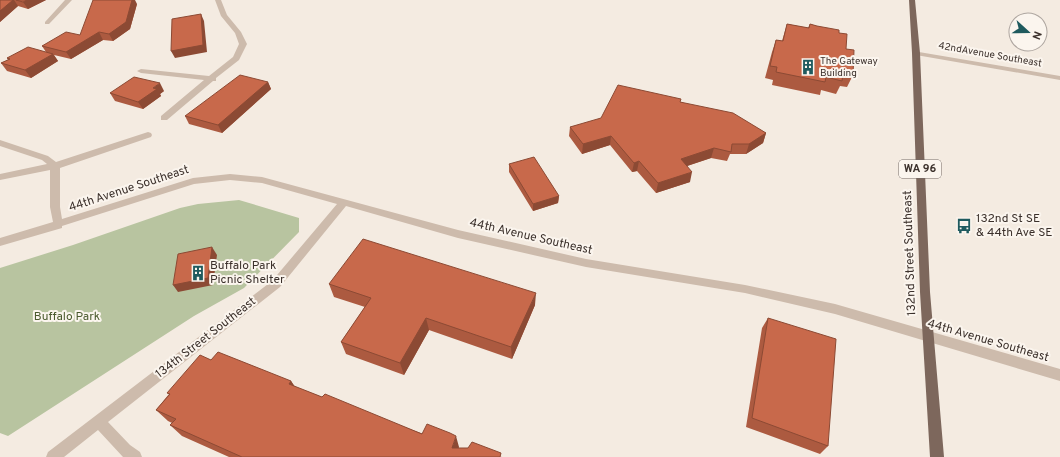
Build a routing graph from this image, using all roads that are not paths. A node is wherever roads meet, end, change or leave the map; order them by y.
1 (70, 0) edge
2 (218, 0) edge
3 (912, 0) edge
4 (47, 23) dead end
5 (916, 52) junction
6 (141, 71) dead end
7 (1060, 78) edge
8 (213, 79) junction
9 (164, 118) dead end
10 (148, 135) dead end
11 (0, 143) edge
12 (55, 166) junction
13 (0, 177) edge
14 (343, 203) junction
15 (58, 225) junction
16 (0, 242) edge
17 (928, 337) junction
18 (1060, 375) edge
19 (99, 421) junction
20 (53, 457) edge
21 (135, 457) edge
22 (937, 457) edge

1 - 4 street
2 - 8 street
3 - 5 main road, 132nd Street Southeast / WA 96
5 - 7 street, 42ndAvenue Southeast
5 - 17 main road, 132nd Street Southeast / WA 96
6 - 8 street
8 - 9 street
10 - 12 street
11 - 12 street
12 - 13 street
12 - 15 street
14 - 15 street, 44th Avenue Southeast
14 - 17 street, 44th Avenue Southeast
14 - 19 street, 134th Street Southeast
15 - 16 street, 44th Avenue Southeast
17 - 18 street, 44th Avenue Southeast
17 - 22 main road, 132nd Street Southeast / WA 96
19 - 20 street, 134th Street Southeast
19 - 21 street

